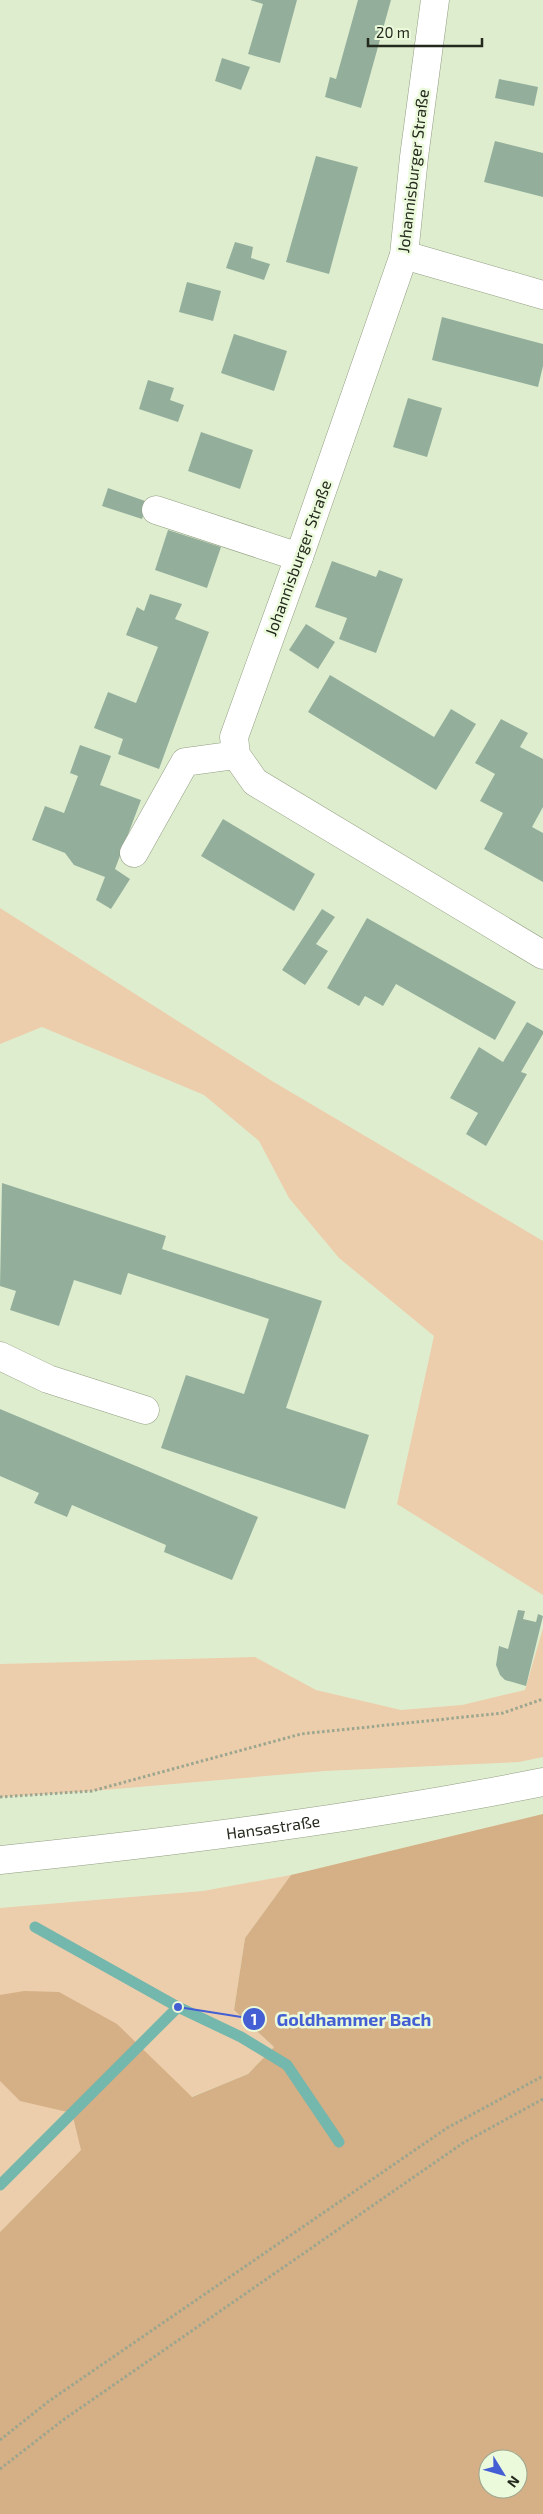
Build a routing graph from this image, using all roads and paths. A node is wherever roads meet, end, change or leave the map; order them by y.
1 (435, 0) edge
2 (404, 255) junction
3 (543, 295) edge
4 (156, 510) dead end
5 (299, 557) junction
6 (236, 755) junction
7 (134, 853) dead end
8 (543, 955) edge
9 (0, 1356) edge
10 (145, 1410) dead end
11 (543, 1699) edge
12 (543, 1782) edge
13 (0, 1797) edge
14 (0, 1860) edge
15 (543, 2076) edge
16 (543, 2100) edge
17 (0, 2440) edge
18 (0, 2469) edge

1 - 2 street, Johannisburger Straße
2 - 3 street
2 - 5 street, Johannisburger Straße
4 - 5 street
5 - 6 street, Johannisburger Straße
6 - 7 street
6 - 8 street
9 - 10 street
11 - 13 path
12 - 14 street, Hansastraße
15 - 17 path
16 - 18 path

